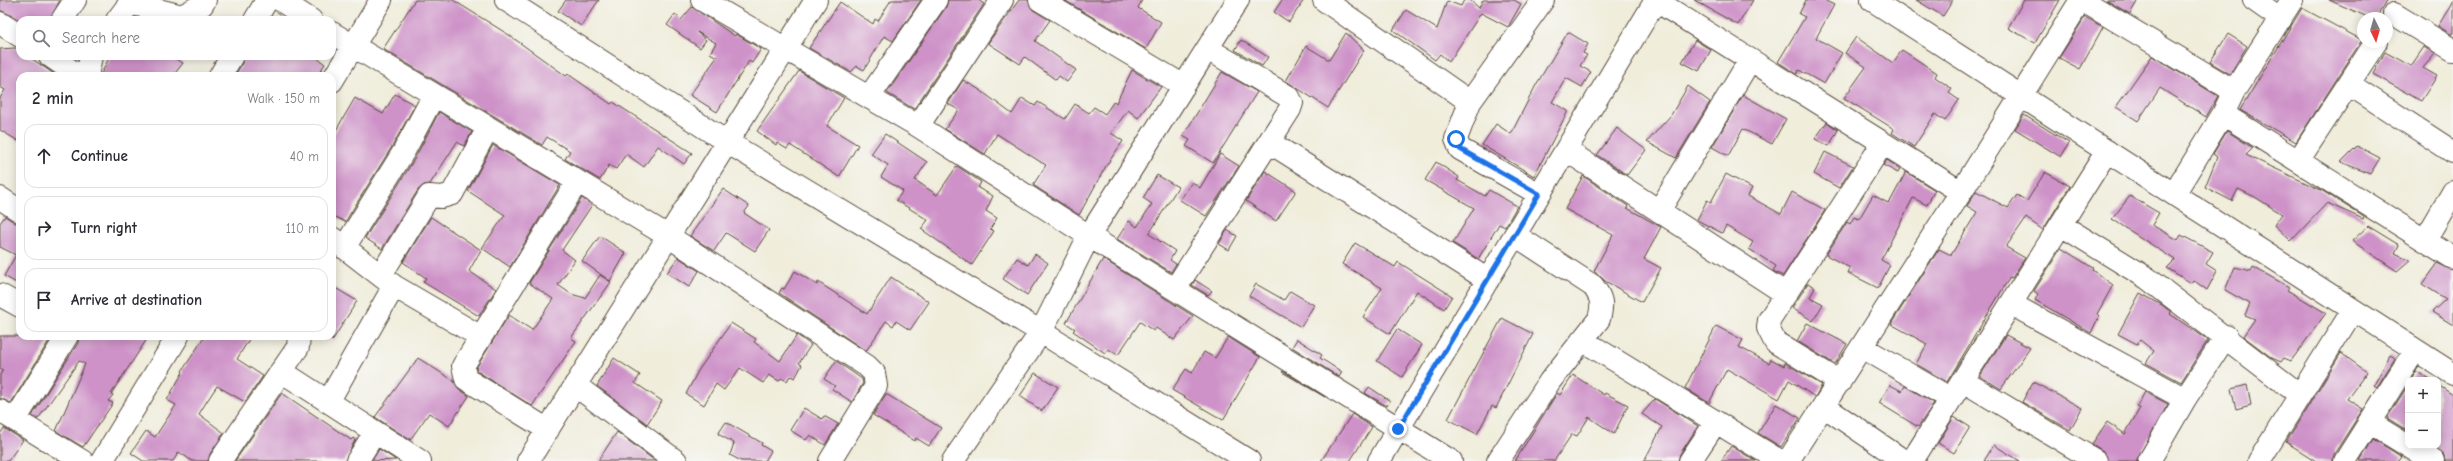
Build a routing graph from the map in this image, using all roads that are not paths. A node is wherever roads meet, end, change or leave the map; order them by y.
1 (75, 0) edge
2 (205, 0) edge
3 (267, 0) edge
4 (280, 0) edge
5 (381, 0) edge
6 (506, 0) edge
7 (702, 0) edge
8 (816, 0) edge
9 (936, 0) edge
10 (1002, 0) edge
11 (1040, 0) edge
12 (1324, 0) edge
13 (1543, 0) edge
14 (1656, 0) edge
15 (1872, 0) edge
16 (2082, 0) edge
17 (2254, 0) edge
18 (2292, 0) edge
19 (1235, 1) edge
20 (1345, 6) edge
21 (2395, 13) edge
22 (65, 16) edge
23 (120, 16) edge
24 (182, 16) edge
25 (182, 16) edge
26 (257, 16) edge
27 (305, 16) edge
28 (2281, 19) junction
29 (0, 23) edge
30 (16, 33) edge
31 (336, 35) edge
32 (353, 46) junction
33 (2372, 48) edge
34 (785, 49) junction
35 (1208, 49) junction
36 (2453, 50) edge
37 (56, 60) edge
38 (90, 60) edge
39 (230, 60) edge
40 (1750, 60) junction
41 (73, 72) edge
42 (88, 72) edge
43 (222, 72) edge
44 (336, 74) edge
45 (2349, 84) junction
46 (1184, 86) junction
47 (2234, 91) junction
48 (434, 95) junction
49 (2022, 96) junction
50 (869, 97) junction
51 (1470, 102) junction
52 (2223, 114) junction
53 (918, 126) junction
54 (488, 128) junction
55 (727, 142) junction
56 (1269, 142) junction
57 (1883, 143) junction
58 (1566, 150) junction
59 (2108, 151) junction
60 (2453, 152) edge
61 (2298, 161) junction
62 (577, 182) junction
63 (1961, 192) junction
64 (2453, 192) edge
65 (1539, 194) junction
66 (2174, 194) junction
67 (0, 198) edge
68 (16, 208) edge
69 (1659, 211) junction
70 (2061, 225) junction
71 (1515, 235) junction
72 (668, 236) junction
73 (1089, 236) junction
74 (2425, 240) junction
75 (338, 243) edge
76 (2453, 258) edge
77 (1488, 280) junction
78 (388, 281) junction
79 (1175, 290) junction
80 (1786, 294) junction
81 (0, 295) edge
82 (16, 304) edge
83 (2011, 304) junction
84 (2353, 310) junction
85 (1041, 332) junction
86 (2226, 336) junction
87 (481, 337) junction
88 (64, 340) edge
89 (176, 340) edge
90 (299, 340) edge
91 (1582, 340) junction
92 (1862, 347) junction
93 (2415, 350) junction
94 (2451, 366) edge
95 (281, 371) junction
96 (1963, 381) junction
97 (1840, 382) junction
98 (575, 385) junction
99 (2300, 395) junction
100 (1951, 399) junction
101 (2185, 399) junction
102 (328, 402) junction
103 (1824, 407) junction
104 (8, 416) edge
105 (1716, 422) junction
106 (2369, 422) junction
107 (1398, 429) junction
108 (548, 430) junction
109 (375, 432) junction
110 (2405, 444) edge
111 (2413, 449) edge
112 (414, 459) edge
113 (82, 461) edge
114 (102, 461) edge
115 (220, 461) edge
116 (357, 461) edge
117 (528, 461) edge
118 (676, 461) edge
119 (830, 461) edge
120 (953, 461) edge
121 (1249, 461) edge
122 (1379, 461) edge
123 (1451, 461) edge
124 (1498, 461) edge
125 (1690, 461) edge
126 (1780, 461) edge
127 (1788, 461) edge
128 (1904, 461) edge
129 (1912, 461) edge
130 (2096, 461) edge
131 (2149, 461) edge
132 (2259, 461) edge
133 (2344, 461) edge
134 (2433, 461) edge

1 - 22 street
2 - 25 street
3 - 26 street
4 - 27 street
5 - 32 street
6 - 55 street
7 - 34 street
8 - 34 street
9 - 50 street
10 - 53 street
11 - 46 street
12 - 20 street
13 - 51 street
14 - 40 street
14 - 58 street
15 - 49 street
16 - 47 street
16 - 49 street
17 - 28 street
18 - 28 street
19 - 35 street
20 - 51 street
21 - 36 street
23 - 24 street
28 - 47 street
29 - 30 street
31 - 32 street
32 - 44 street
32 - 48 street
33 - 45 street
34 - 50 street
34 - 55 street
35 - 46 street
35 - 56 street
37 - 41 street
38 - 42 street
39 - 43 street
40 - 57 street
40 - 69 street
45 - 60 street
45 - 61 street
46 - 73 street
47 - 52 street
48 - 54 street
48 - 75 street
49 - 59 street
49 - 63 street
50 - 53 street
51 - 65 street
52 - 61 street
52 - 66 street
53 - 73 street
54 - 62 street
54 - 78 street
55 - 72 street
55 - 85 street
56 - 77 street
56 - 79 street
57 - 63 street
57 - 80 street
58 - 65 street
58 - 69 street
59 - 66 street
59 - 70 street
61 - 74 street
62 - 72 street
62 - 87 street
63 - 92 street
64 - 74 street
65 - 71 street
66 - 84 street
67 - 68 street
69 - 80 street
70 - 83 street
70 - 86 street
71 - 77 street
71 - 91 street
72 - 98 street
72 - 119 street
73 - 79 street
73 - 85 street
74 - 76 street
75 - 78 street
77 - 107 street
78 - 87 street
78 - 102 street
79 - 107 street
80 - 97 street
81 - 82 street
83 - 96 street
83 - 101 street
84 - 93 street
84 - 99 street
85 - 120 street
85 - 121 street
86 - 99 street
86 - 101 street
87 - 108 street
88 - 104 street
89 - 114 street
90 - 95 street
91 - 105 street
91 - 124 street
92 - 97 street
92 - 100 street
93 - 94 street
93 - 106 street
95 - 102 street
95 - 115 street
96 - 100 street
96 - 130 street
97 - 103 street
98 - 108 street
98 - 118 street
99 - 132 street
100 - 129 street
101 - 131 street
102 - 109 street
103 - 127 street
103 - 128 street
104 - 113 street
105 - 125 street
105 - 126 street
106 - 110 street
106 - 133 street
107 - 122 street
107 - 123 street
108 - 117 street
109 - 112 street
109 - 116 street
111 - 134 street

